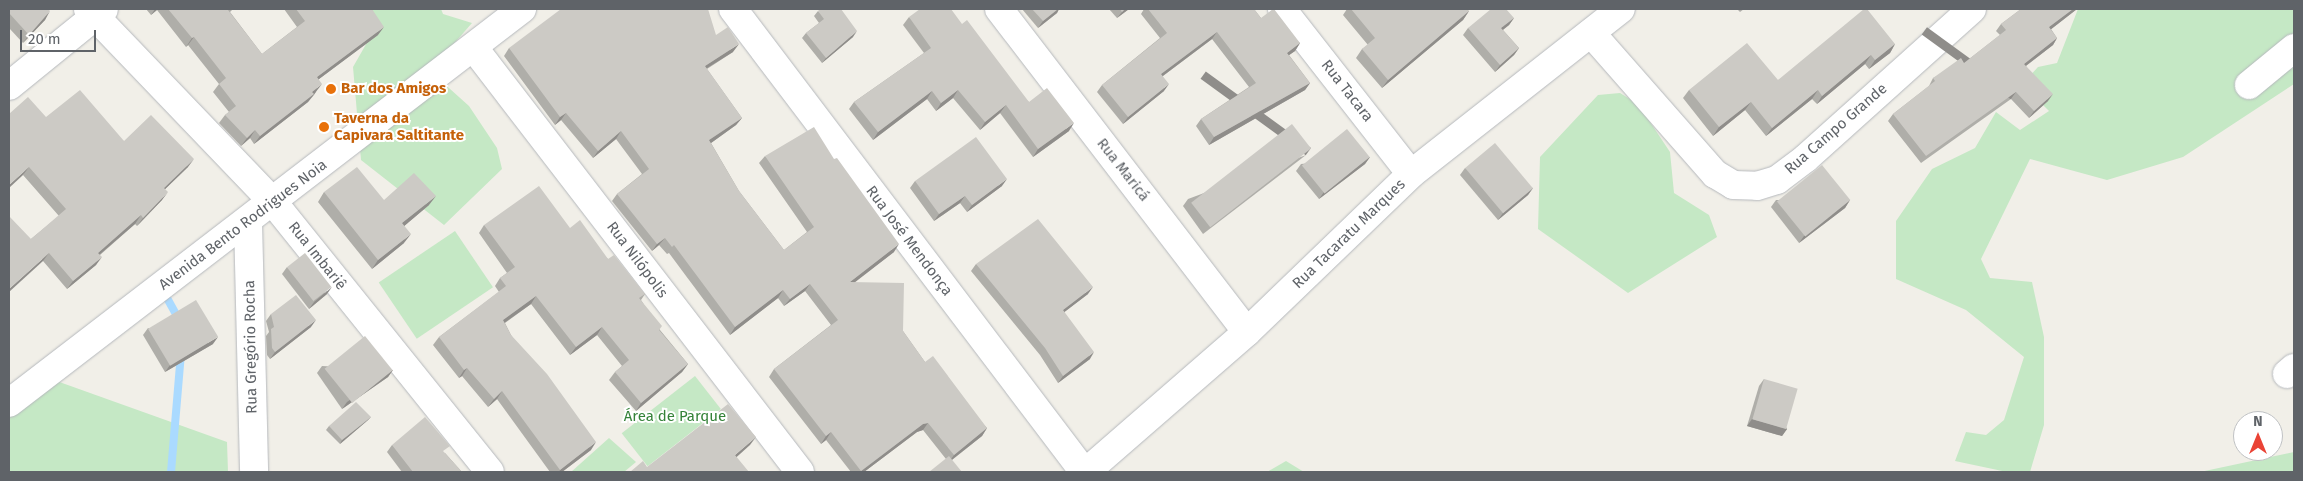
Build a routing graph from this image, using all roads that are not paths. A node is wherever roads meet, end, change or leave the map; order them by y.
1 (522, 9) edge
2 (733, 9) edge
3 (999, 9) edge
4 (1282, 9) edge
5 (1621, 9) edge
6 (1972, 9) edge
7 (95, 11) edge
8 (1592, 33) junction
9 (474, 48) junction
10 (2294, 48) edge
11 (2249, 85) dead end
12 (9, 86) edge
13 (1411, 174) junction
14 (273, 202) junction
15 (248, 222) junction
16 (1247, 332) junction
17 (9, 403) edge
18 (254, 472) edge
19 (490, 472) edge
20 (800, 472) edge
21 (1085, 472) edge

1 - 9 street, Avenida Bento Rodrigues Noia
2 - 21 street, Rua José Mendonça
3 - 16 street, Rua Maricá
4 - 13 street, Rua Tacara
5 - 8 street, Rua Tacaratu Marques
6 - 8 street, Rua Campo Grande
7 - 12 street
7 - 14 street, Rua Imbariê
8 - 13 street, Rua Tacaratu Marques
9 - 14 street, Avenida Bento Rodrigues Noia
9 - 20 street, Rua Nilópolis
10 - 11 street
13 - 16 street, Rua Tacaratu Marques
14 - 15 street, Avenida Bento Rodrigues Noia
14 - 19 street, Rua Imbariê
15 - 17 street, Avenida Bento Rodrigues Noia
15 - 18 street, Rua Gregório Rocha
16 - 21 street, Rua Tacaratu Marques

